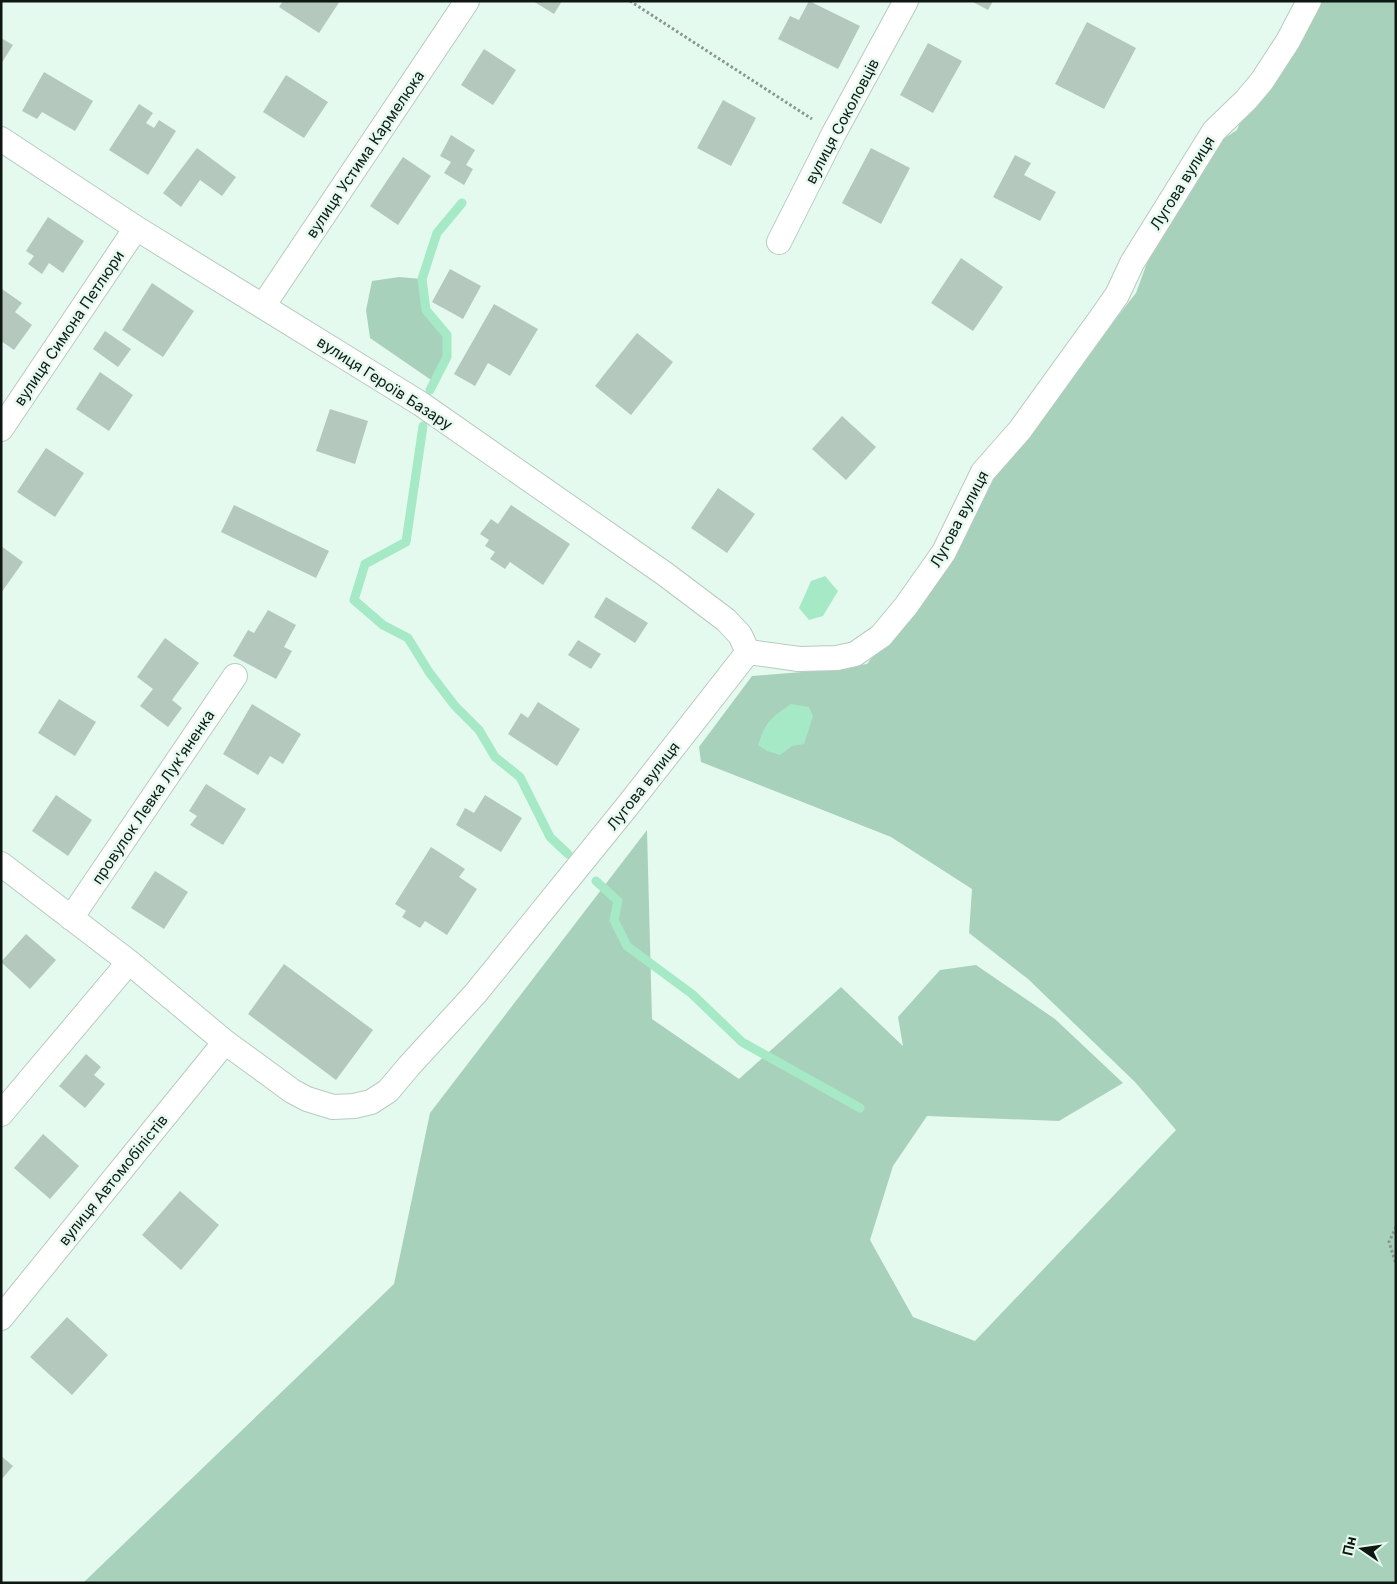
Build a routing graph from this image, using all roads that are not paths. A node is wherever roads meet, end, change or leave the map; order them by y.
1 (468, 1) edge
2 (906, 1) edge
3 (1308, 1) edge
4 (1, 139) edge
5 (136, 228) junction
6 (779, 242) dead end
7 (263, 306) junction
8 (1, 429) edge
9 (748, 652) junction
10 (236, 676) dead end
11 (1, 864) edge
12 (71, 918) junction
13 (129, 962) junction
14 (225, 1042) junction
15 (1, 1114) edge
16 (1, 1318) edge

1 - 7 street, вулиця Устима Кармелюка
2 - 6 street, вулиця Соколовців
3 - 9 street, Лугова вулиця
4 - 5 street, вулиця Героїв Базару
5 - 7 street, вулиця Героїв Базару
5 - 8 street, вулиця Симона Петлюри
7 - 9 street, вулиця Героїв Базару
9 - 14 street, Лугова вулиця
10 - 12 street, провулок Левка Лук'яненка
11 - 12 street, Лугова вулиця
12 - 13 street, Лугова вулиця
13 - 14 street, Лугова вулиця
13 - 15 street
14 - 16 street, вулиця Автомобілістів

